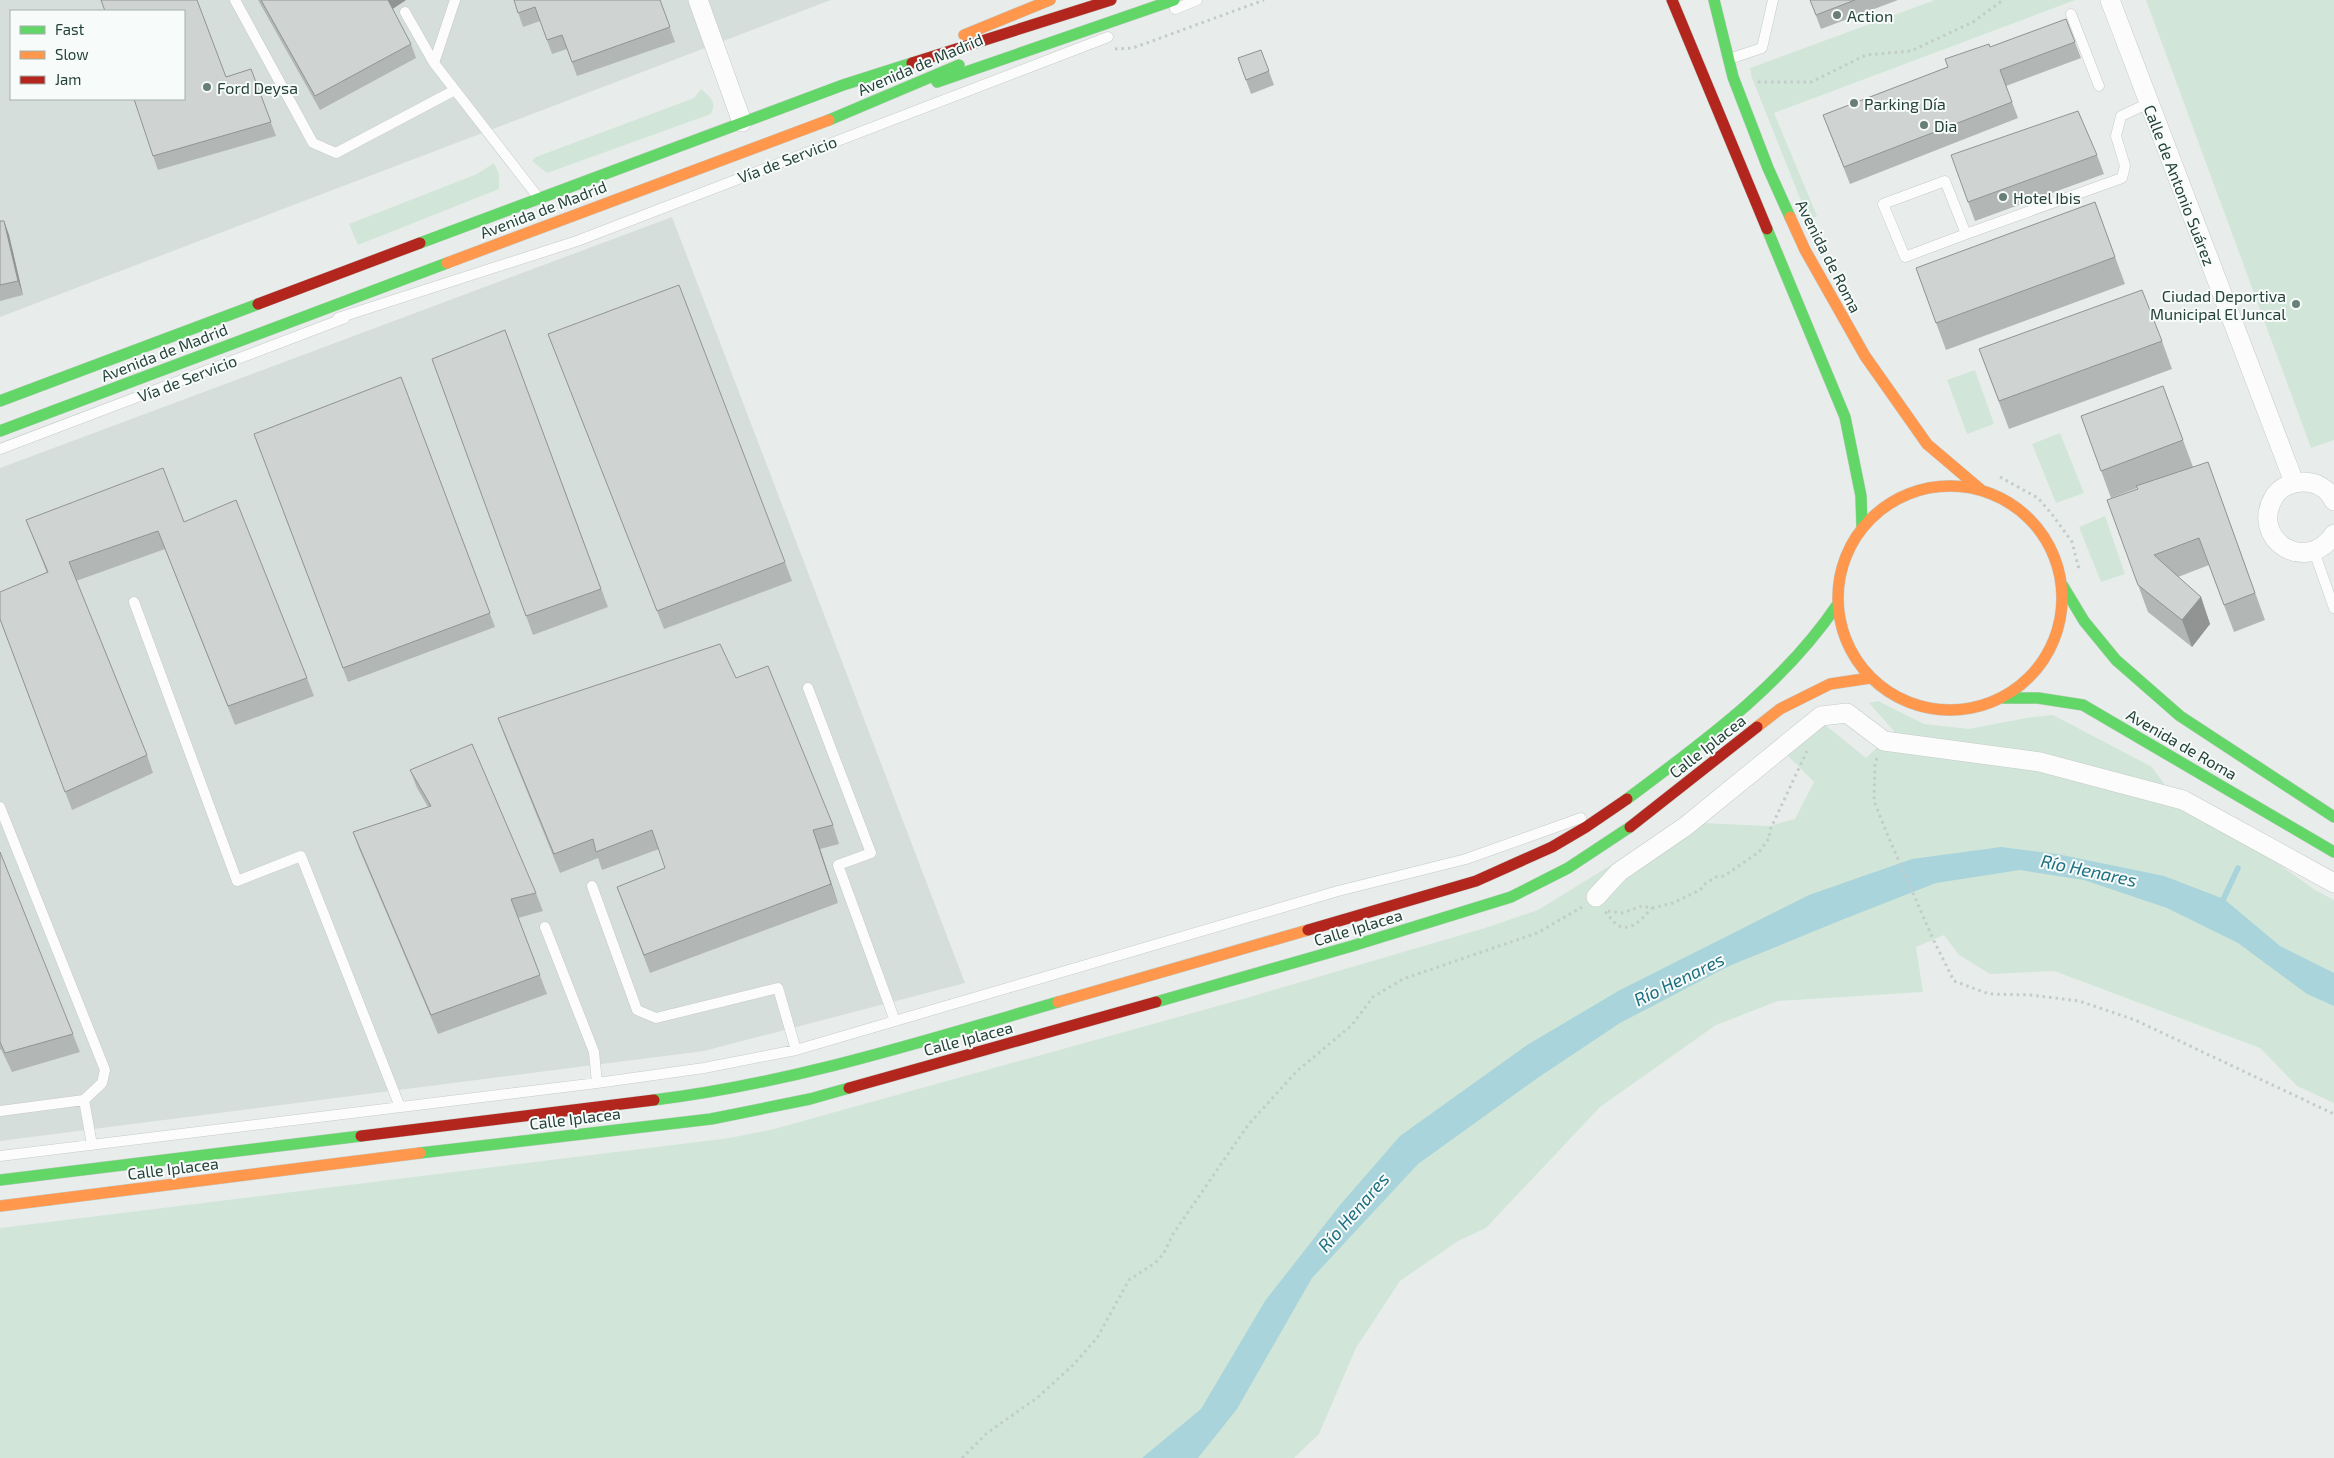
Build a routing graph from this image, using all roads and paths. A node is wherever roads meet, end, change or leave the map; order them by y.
1 (235, 0) edge
2 (455, 0) edge
3 (698, 0) edge
4 (1050, 0) edge
5 (1111, 0) edge
6 (1174, 0) edge
7 (1197, 0) edge
8 (1264, 0) edge
9 (1672, 0) edge
10 (1714, 0) edge
11 (1773, 0) edge
12 (2003, 0) edge
13 (2110, 0) edge
14 (1093, 7) junction
15 (405, 12) dead end
16 (2072, 14) dead end
17 (1142, 23) dead end
18 (1114, 34) dead end
19 (1114, 49) dead end
20 (1729, 59) junction
21 (434, 63) junction
22 (1752, 83) dead end
23 (843, 85) junction
24 (2099, 86) dead end
25 (455, 90) junction
26 (2148, 103) junction
27 (852, 111) junction
28 (742, 122) junction
29 (540, 200) junction
30 (1966, 234) junction
31 (374, 307) junction
32 (127, 384) junction
33 (0, 400) edge
34 (0, 431) edge
35 (0, 449) edge
36 (1992, 473) dead end
37 (2294, 482) junction
38 (1980, 489) junction
39 (2334, 501) edge
40 (1862, 527) junction
41 (2334, 534) edge
42 (2314, 551) junction
43 (2080, 571) dead end
44 (2063, 586) junction
45 (134, 602) dead end
46 (1837, 605) junction
47 (2334, 608) edge
48 (1870, 678) junction
49 (808, 688) dead end
50 (2004, 698) junction
51 (1813, 723) junction
52 (1884, 741) junction
53 (1620, 804) junction
54 (0, 807) edge
55 (2334, 817) edge
56 (2334, 852) edge
57 (2334, 883) edge
58 (592, 886) dead end
59 (1592, 902) junction
60 (1580, 908) junction
61 (1652, 908) junction
62 (545, 926) dead end
63 (895, 1021) junction
64 (796, 1050) junction
65 (597, 1083) junction
66 (84, 1100) junction
67 (400, 1107) junction
68 (0, 1110) edge
69 (2334, 1114) edge
70 (92, 1145) junction
71 (0, 1156) edge
72 (0, 1180) edge
73 (0, 1206) edge
74 (962, 1458) edge

1 - 25 lane
2 - 21 lane
3 - 28 street
4 - 23 main road
5 - 14 main road, Avenida de Madrid
6 - 27 main road
7 - 17 lane
8 - 19 path
9 - 40 main road
10 - 20 main road, Avenida de Roma
11 - 20 lane
12 - 22 path
13 - 26 street, Calle de Antonio Suárez
14 - 23 main road, Avenida de Madrid
14 - 27 main road, Avenida de Madrid
15 - 21 lane
16 - 24 lane
18 - 31 lane, Vía de Servicio
20 - 38 main road, Avenida de Roma
21 - 25 lane
23 - 28 main road, Avenida de Madrid
25 - 29 lane
26 - 30 lane
26 - 37 street, Calle de Antonio Suárez
27 - 32 main road, Avenida de Madrid
28 - 29 main road, Avenida de Madrid
29 - 33 main road, Avenida de Madrid
30 - 30 lane
31 - 32 lane, Vía de Servicio
31 - 35 lane, Vía de Servicio
32 - 34 main road, Avenida de Madrid
36 - 43 path
37 - 39 street
37 - 42 street
38 - 40 main road
38 - 44 main road
40 - 46 main road
41 - 42 street
42 - 47 lane
44 - 50 main road
44 - 55 main road, Avenida de Roma
45 - 67 lane
46 - 48 main road
46 - 53 main road, Calle Iplacea
48 - 50 main road
48 - 73 main road, Calle Iplacea
49 - 63 lane
50 - 56 main road, Avenida de Roma
51 - 52 street
51 - 59 street
51 - 61 path
52 - 57 street
52 - 69 path
53 - 63 lane
53 - 72 main road, Calle Iplacea
54 - 66 lane
58 - 64 lane
59 - 60 path
59 - 60 path
60 - 74 path
61 - 61 path
62 - 65 lane
63 - 64 lane
64 - 65 lane
65 - 67 lane
66 - 68 lane
66 - 70 lane
67 - 70 lane
70 - 71 lane

